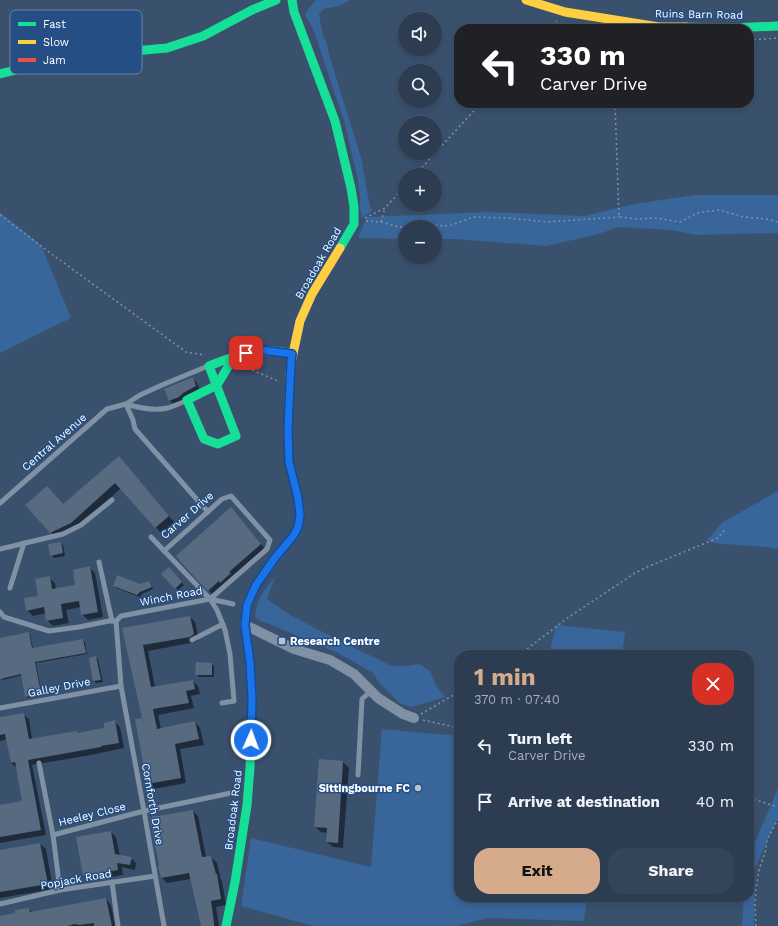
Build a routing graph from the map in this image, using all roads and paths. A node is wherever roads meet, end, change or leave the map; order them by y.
1 (276, 0) edge
2 (292, 0) edge
3 (526, 0) edge
4 (636, 24) edge
5 (778, 26) edge
6 (754, 27) edge
7 (778, 38) edge
8 (754, 40) edge
9 (142, 50) edge
10 (10, 72) edge
11 (0, 74) edge
12 (476, 108) edge
13 (615, 108) edge
14 (421, 168) edge
15 (398, 193) edge
16 (384, 208) junction
17 (0, 215) edge
18 (619, 217) junction
19 (381, 222) junction
20 (778, 222) edge
21 (292, 354) junction
22 (206, 356) dead end
23 (233, 359) junction
24 (209, 366) junction
25 (217, 385) junction
26 (290, 386) junction
27 (187, 400) junction
28 (126, 404) junction
29 (112, 500) dead end
30 (0, 503) edge
31 (208, 512) junction
32 (726, 528) dead end
33 (151, 537) dead end
34 (24, 543) junction
35 (0, 548) edge
36 (164, 551) junction
37 (99, 562) dead end
38 (10, 588) dead end
39 (210, 599) junction
40 (233, 604) dead end
41 (0, 612) edge
42 (114, 621) junction
43 (223, 624) junction
44 (245, 625) junction
45 (192, 640) dead end
46 (526, 650) edge
47 (121, 686) junction
48 (371, 691) junction
49 (454, 695) edge
50 (222, 703) dead end
51 (0, 708) edge
52 (414, 718) junction
53 (454, 727) edge
54 (39, 763) dead end
55 (358, 775) dead end
56 (236, 792) dead end
57 (754, 800) edge
58 (778, 807) edge
59 (144, 811) junction
60 (778, 819) edge
61 (53, 835) junction
62 (155, 876) junction
63 (112, 882) junction
64 (60, 890) junction
65 (0, 904) edge
66 (118, 926) edge
67 (164, 926) edge
68 (226, 926) edge
69 (756, 926) edge

1 - 9 street
2 - 21 street, Broadoak Road
3 - 4 street, Ruins Barn Road
5 - 6 street, Ruins Barn Road
7 - 8 path
10 - 11 street
12 - 14 path
13 - 18 path
15 - 16 path
16 - 19 path
16 - 19 path
17 - 22 path
18 - 19 path
18 - 20 path
21 - 23 street
21 - 26 street, Broadoak Road
23 - 24 street
23 - 25 street
23 - 26 path
24 - 25 street
24 - 28 lane
25 - 27 street
25 - 27 street
26 - 44 street, Broadoak Road
27 - 28 lane
28 - 30 lane, Central Avenue
28 - 31 lane
29 - 34 lane
31 - 36 lane, Carver Drive
31 - 39 lane, Carver Drive
32 - 46 path
33 - 36 lane, Carver Drive
34 - 35 lane
34 - 38 lane
36 - 39 lane, Carver Drive
37 - 42 lane, Cornforth Drive
39 - 40 lane, Winch Road
39 - 42 lane, Winch Road
39 - 43 lane
41 - 42 lane, Winch Road
42 - 47 lane, Cornforth Drive
43 - 45 lane
43 - 50 lane
44 - 48 street
44 - 68 street, Broadoak Road
47 - 51 lane, Galley Drive
47 - 59 lane, Cornforth Drive
48 - 52 street
48 - 55 lane
49 - 52 path
52 - 53 path
54 - 61 lane
56 - 59 lane, Heeley Close
57 - 58 path
59 - 61 lane, Heeley Close
59 - 62 lane, Cornforth Drive
60 - 69 path
61 - 64 lane, Heeley Close
62 - 63 lane, Popjack Road
62 - 67 lane, Cornforth Drive
63 - 64 lane, Popjack Road
63 - 66 lane
64 - 65 lane, Popjack Road

